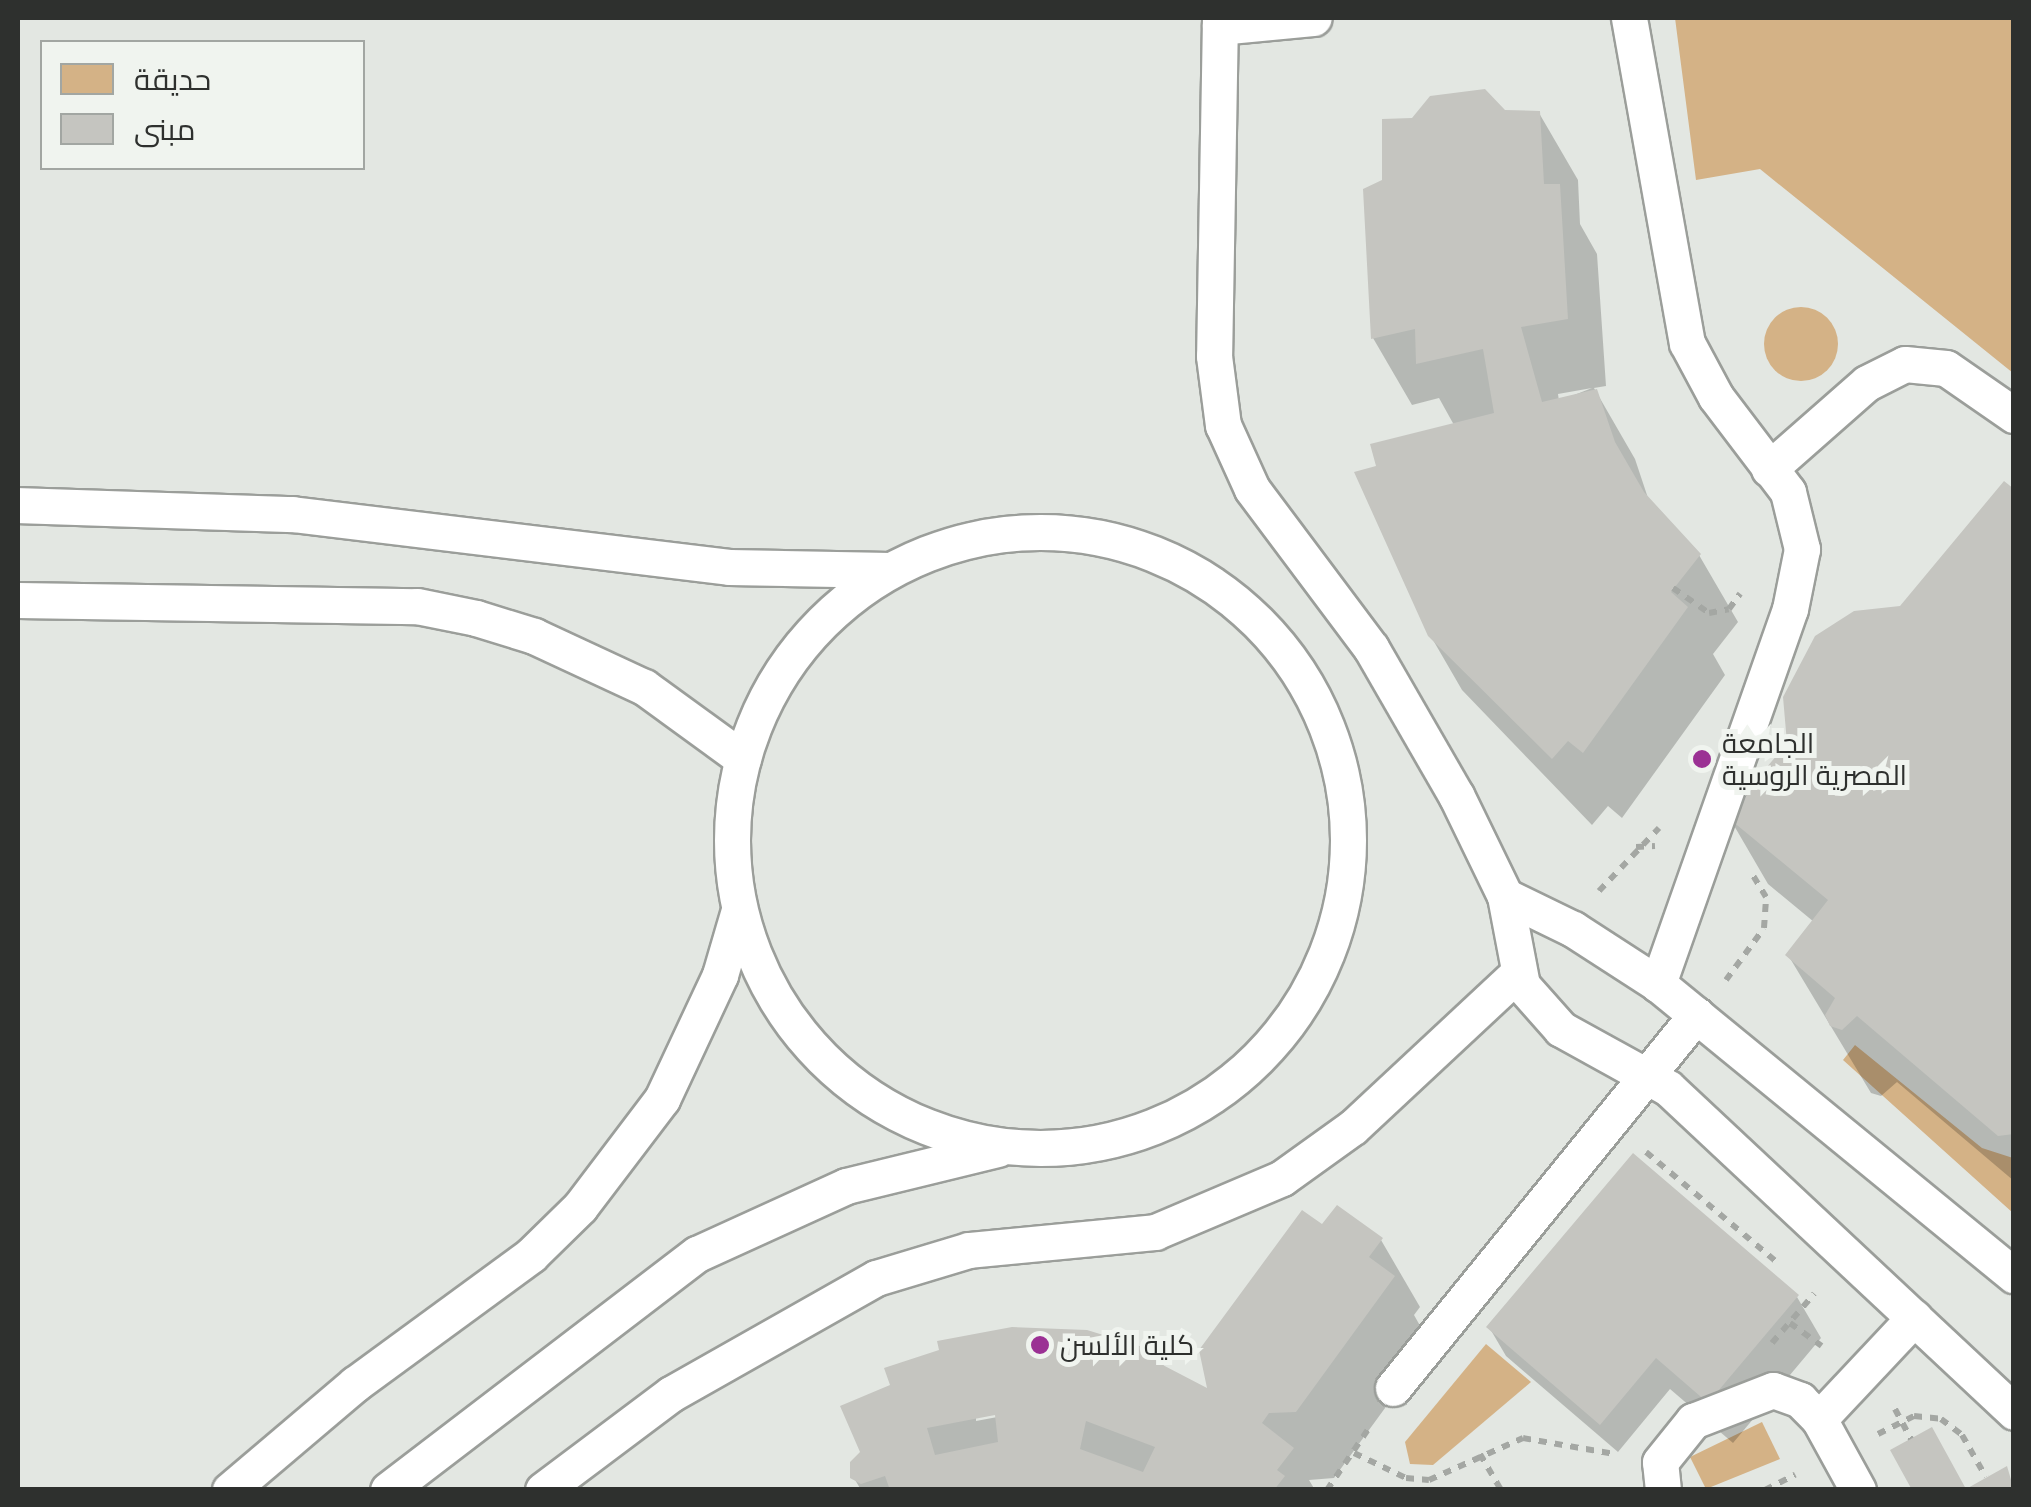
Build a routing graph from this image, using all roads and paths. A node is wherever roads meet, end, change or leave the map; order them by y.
1 (1314, 18) edge
2 (1629, 18) edge
3 (1220, 22) edge
4 (2014, 415) edge
5 (1770, 469) junction
6 (18, 505) edge
7 (890, 570) junction
8 (1673, 588) dead end
9 (1745, 588) dead end
10 (18, 600) edge
11 (742, 759) junction
12 (1728, 782) junction
13 (1505, 896) junction
14 (739, 910) junction
15 (1572, 929) junction
16 (1516, 975) junction
17 (1658, 984) junction
18 (1696, 1016) junction
19 (1648, 1074) junction
20 (1610, 1122) junction
21 (1003, 1148) junction
22 (1786, 1270) dead end
23 (2014, 1275) edge
24 (1801, 1283) dead end
25 (1788, 1308) dead end
26 (1796, 1316) junction
27 (1914, 1318) junction
28 (1764, 1352) dead end
29 (1393, 1388) joint
30 (2014, 1412) edge
31 (1818, 1419) junction
32 (1354, 1454) junction
33 (1480, 1454) junction
34 (1661, 1476) edge
35 (230, 1490) edge
36 (388, 1490) edge
37 (542, 1490) edge
38 (1327, 1490) edge
39 (1501, 1490) edge
40 (1858, 1490) edge

1 - 3 lane
2 - 5 lane
3 - 13 lane
4 - 5 lane
5 - 12 lane
6 - 7 lane
7 - 11 lane
7 - 21 lane
8 - 9 path
10 - 11 lane
11 - 14 lane
12 - 15 path
12 - 17 lane
13 - 15 lane
13 - 16 lane
14 - 21 lane
14 - 35 lane
15 - 17 lane
16 - 19 lane
16 - 37 lane
17 - 18 lane
18 - 19 lane
18 - 23 lane
19 - 20 lane
19 - 27 lane
20 - 22 path
20 - 29 lane
21 - 36 lane
24 - 26 path
25 - 26 path
26 - 28 path
27 - 30 lane
27 - 31 lane
29 - 32 path
31 - 34 lane
31 - 40 lane
32 - 33 path
32 - 38 path
33 - 34 path
33 - 39 path

